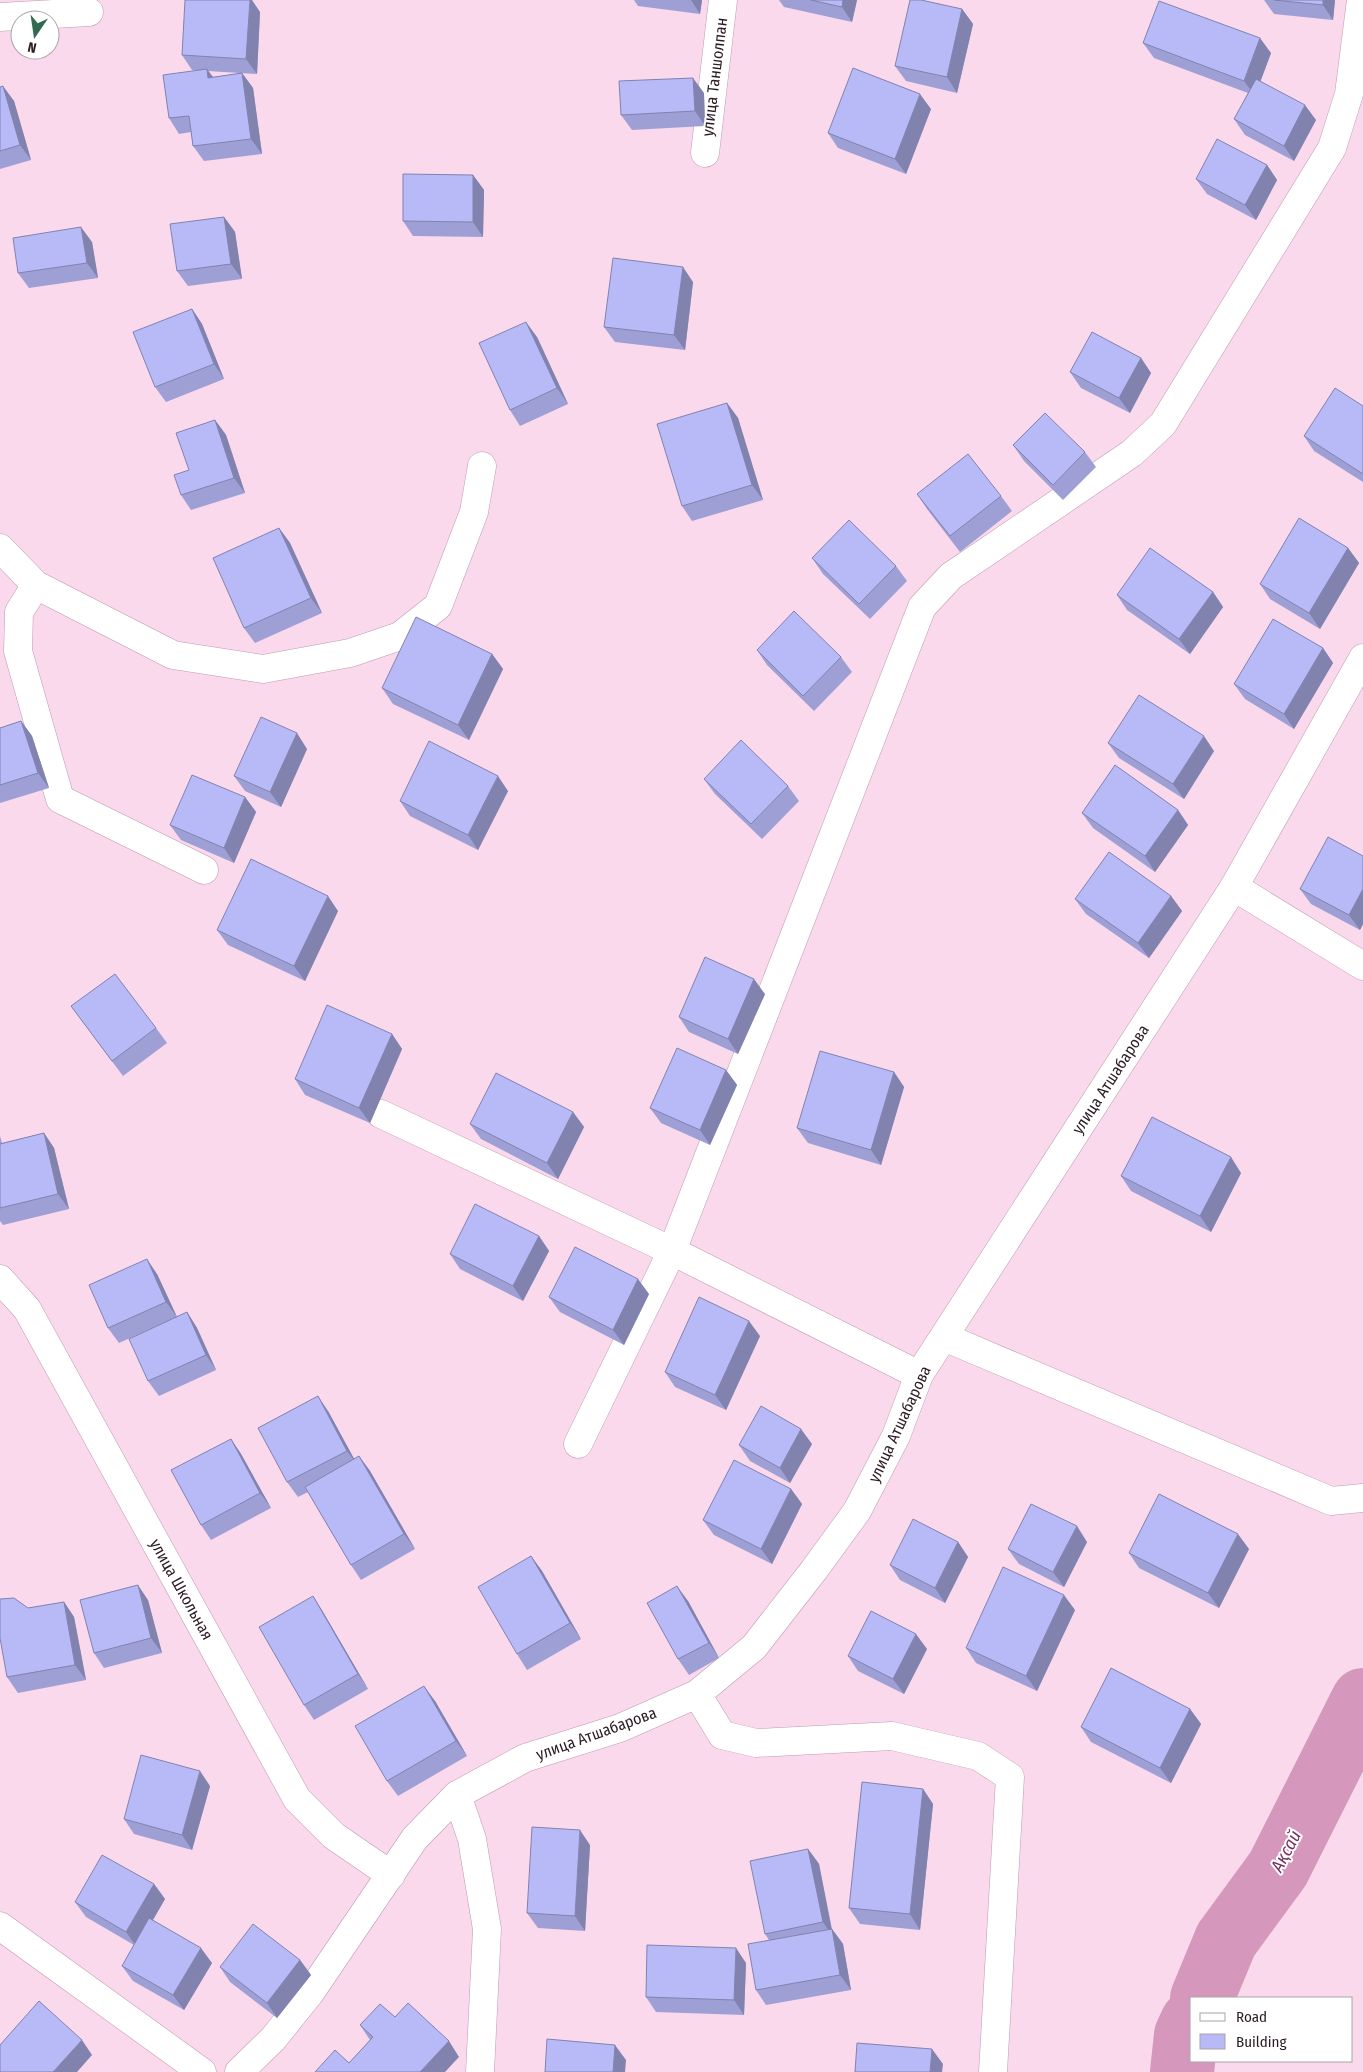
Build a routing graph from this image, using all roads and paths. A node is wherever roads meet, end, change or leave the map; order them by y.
1 (723, 0) edge
2 (1361, 0) edge
3 (89, 12) dead end
4 (0, 17) edge
5 (705, 153) dead end
6 (482, 466) dead end
7 (0, 548) edge
8 (36, 585) junction
9 (1363, 658) edge
10 (204, 870) dead end
11 (1234, 887) junction
12 (1363, 966) edge
13 (380, 1114) dead end
14 (672, 1252) junction
15 (0, 1279) edge
16 (944, 1337) junction
17 (919, 1375) junction
18 (578, 1444) dead end
19 (1363, 1498) edge
20 (698, 1694) junction
21 (457, 1795) junction
22 (391, 1875) junction
23 (0, 1926) edge
24 (202, 2072) edge
25 (239, 2072) edge
26 (480, 2072) edge
27 (994, 2072) edge

1 - 5 street, улица Таншолпан
2 - 14 street
3 - 4 street
6 - 8 street
7 - 8 street
8 - 10 street
9 - 11 street, улица Атшабарова
11 - 12 street
11 - 16 street, улица Атшабарова
13 - 14 street
14 - 17 street
14 - 18 street
15 - 22 street, улица Школьная
16 - 17 street, улица Атшабарова
16 - 19 street
17 - 20 street, улица Атшабарова
20 - 21 street, улица Атшабарова
20 - 27 street
21 - 22 street, улица Атшабарова
21 - 26 street
22 - 25 street, улица Атшабарова
23 - 24 street

